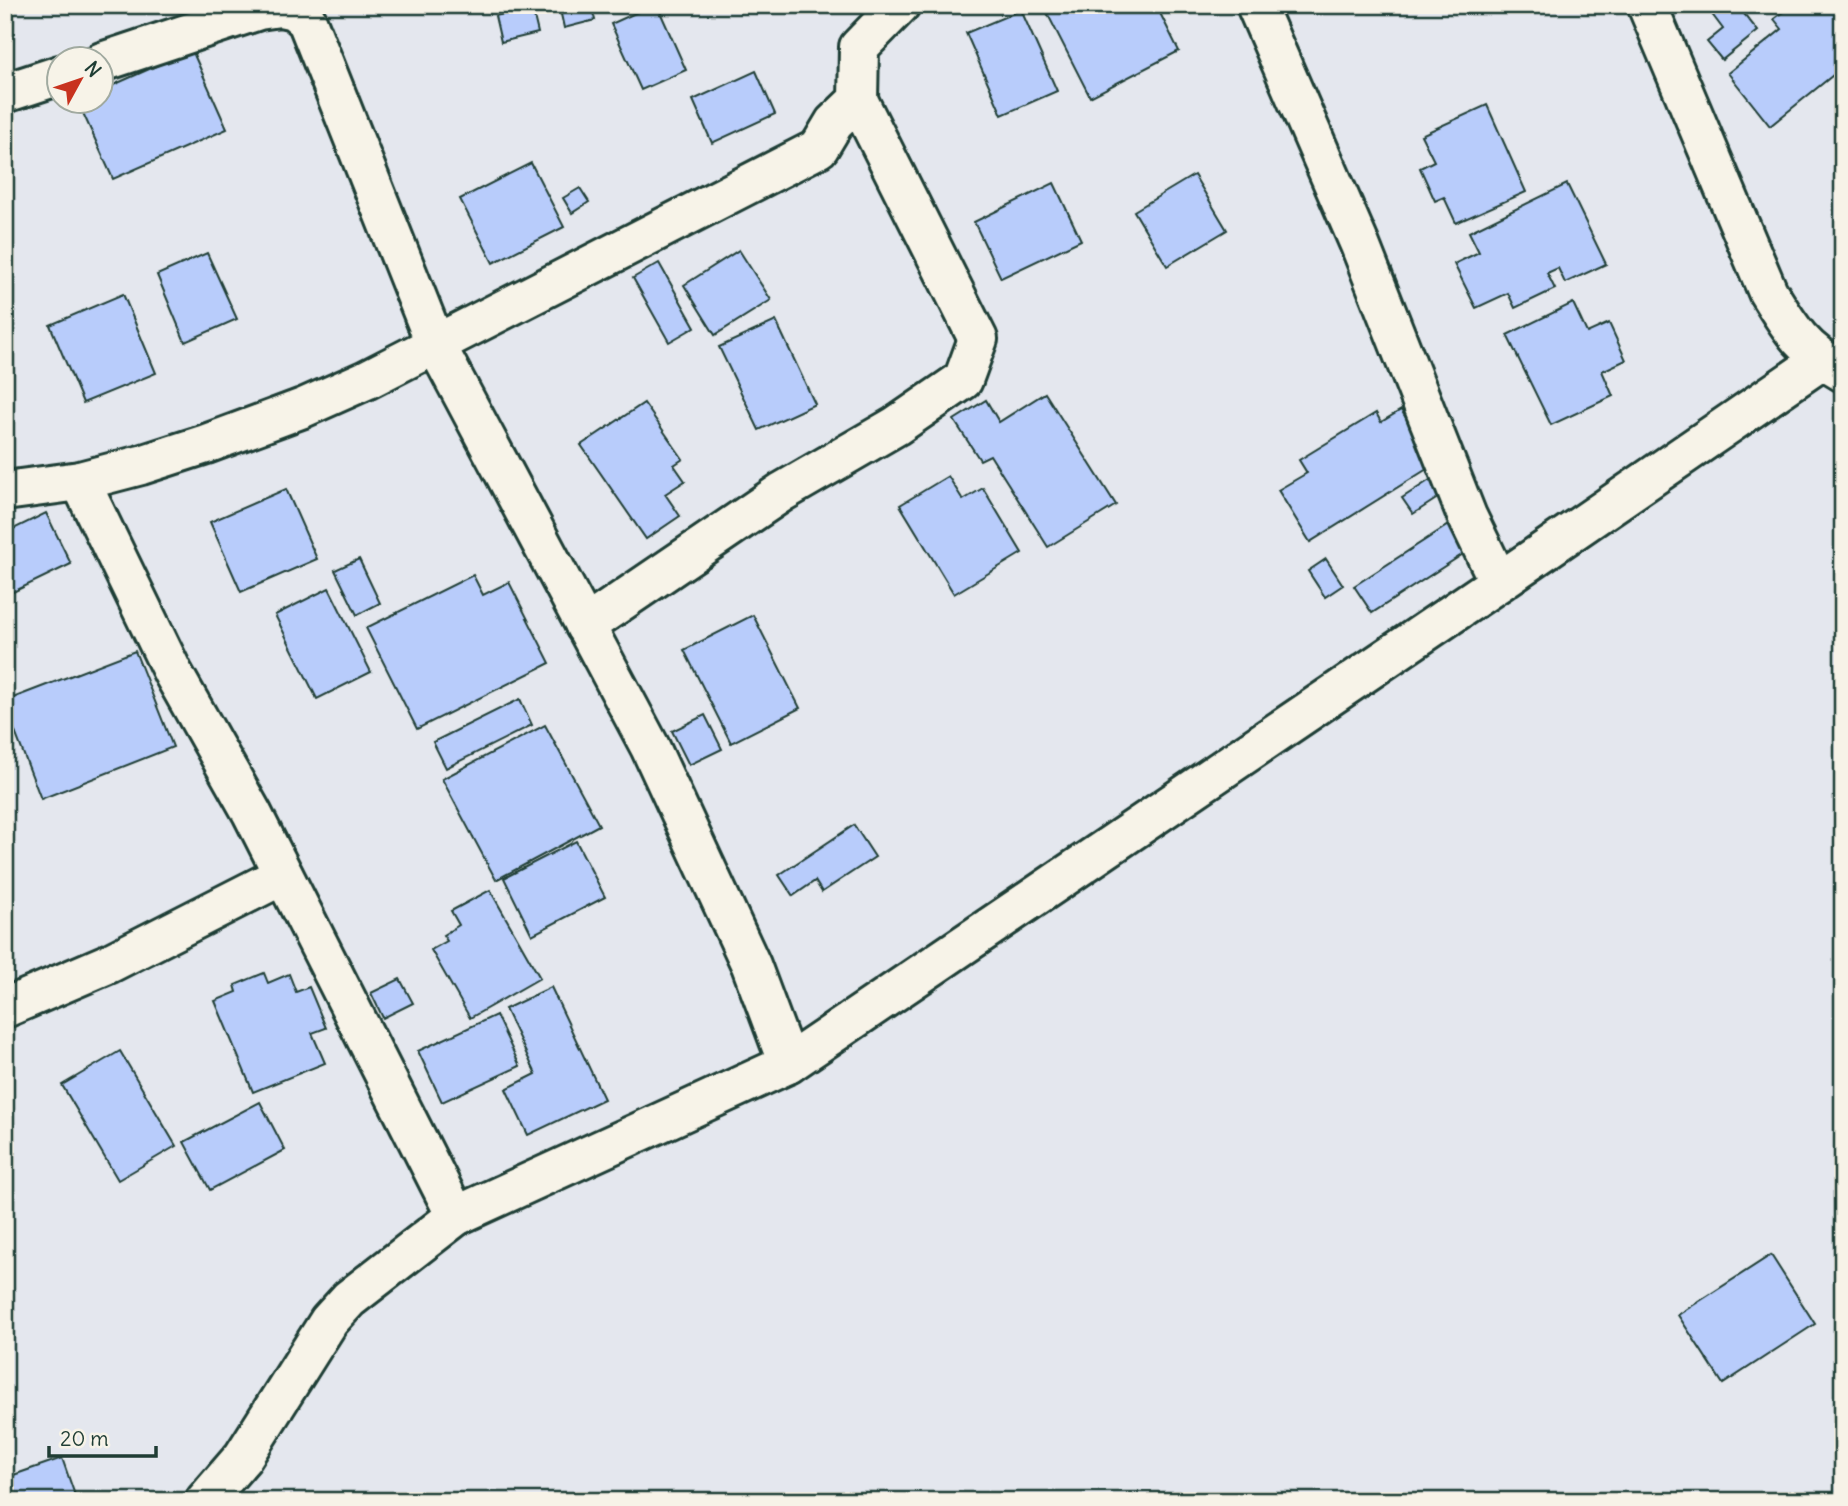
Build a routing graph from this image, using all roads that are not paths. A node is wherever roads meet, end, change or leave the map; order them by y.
1 (900, 5) edge
2 (1256, 5) edge
3 (1647, 5) edge
4 (116, 57) edge
5 (46, 80) edge
6 (5, 93) edge
7 (858, 100) junction
8 (435, 343) junction
9 (1833, 366) edge
10 (80, 481) junction
11 (5, 491) edge
12 (1499, 582) junction
13 (585, 626) junction
14 (283, 875) junction
15 (5, 1008) edge
16 (788, 1064) junction
17 (456, 1216) junction
18 (205, 1501) edge

1 - 7 street
2 - 12 street
3 - 9 street
4 - 8 street
5 - 6 street
7 - 8 street
7 - 13 street
8 - 10 street
8 - 13 street
9 - 12 street
10 - 11 street
10 - 14 street
12 - 16 street
13 - 16 street
14 - 15 street
14 - 17 street
16 - 17 street
17 - 18 street

